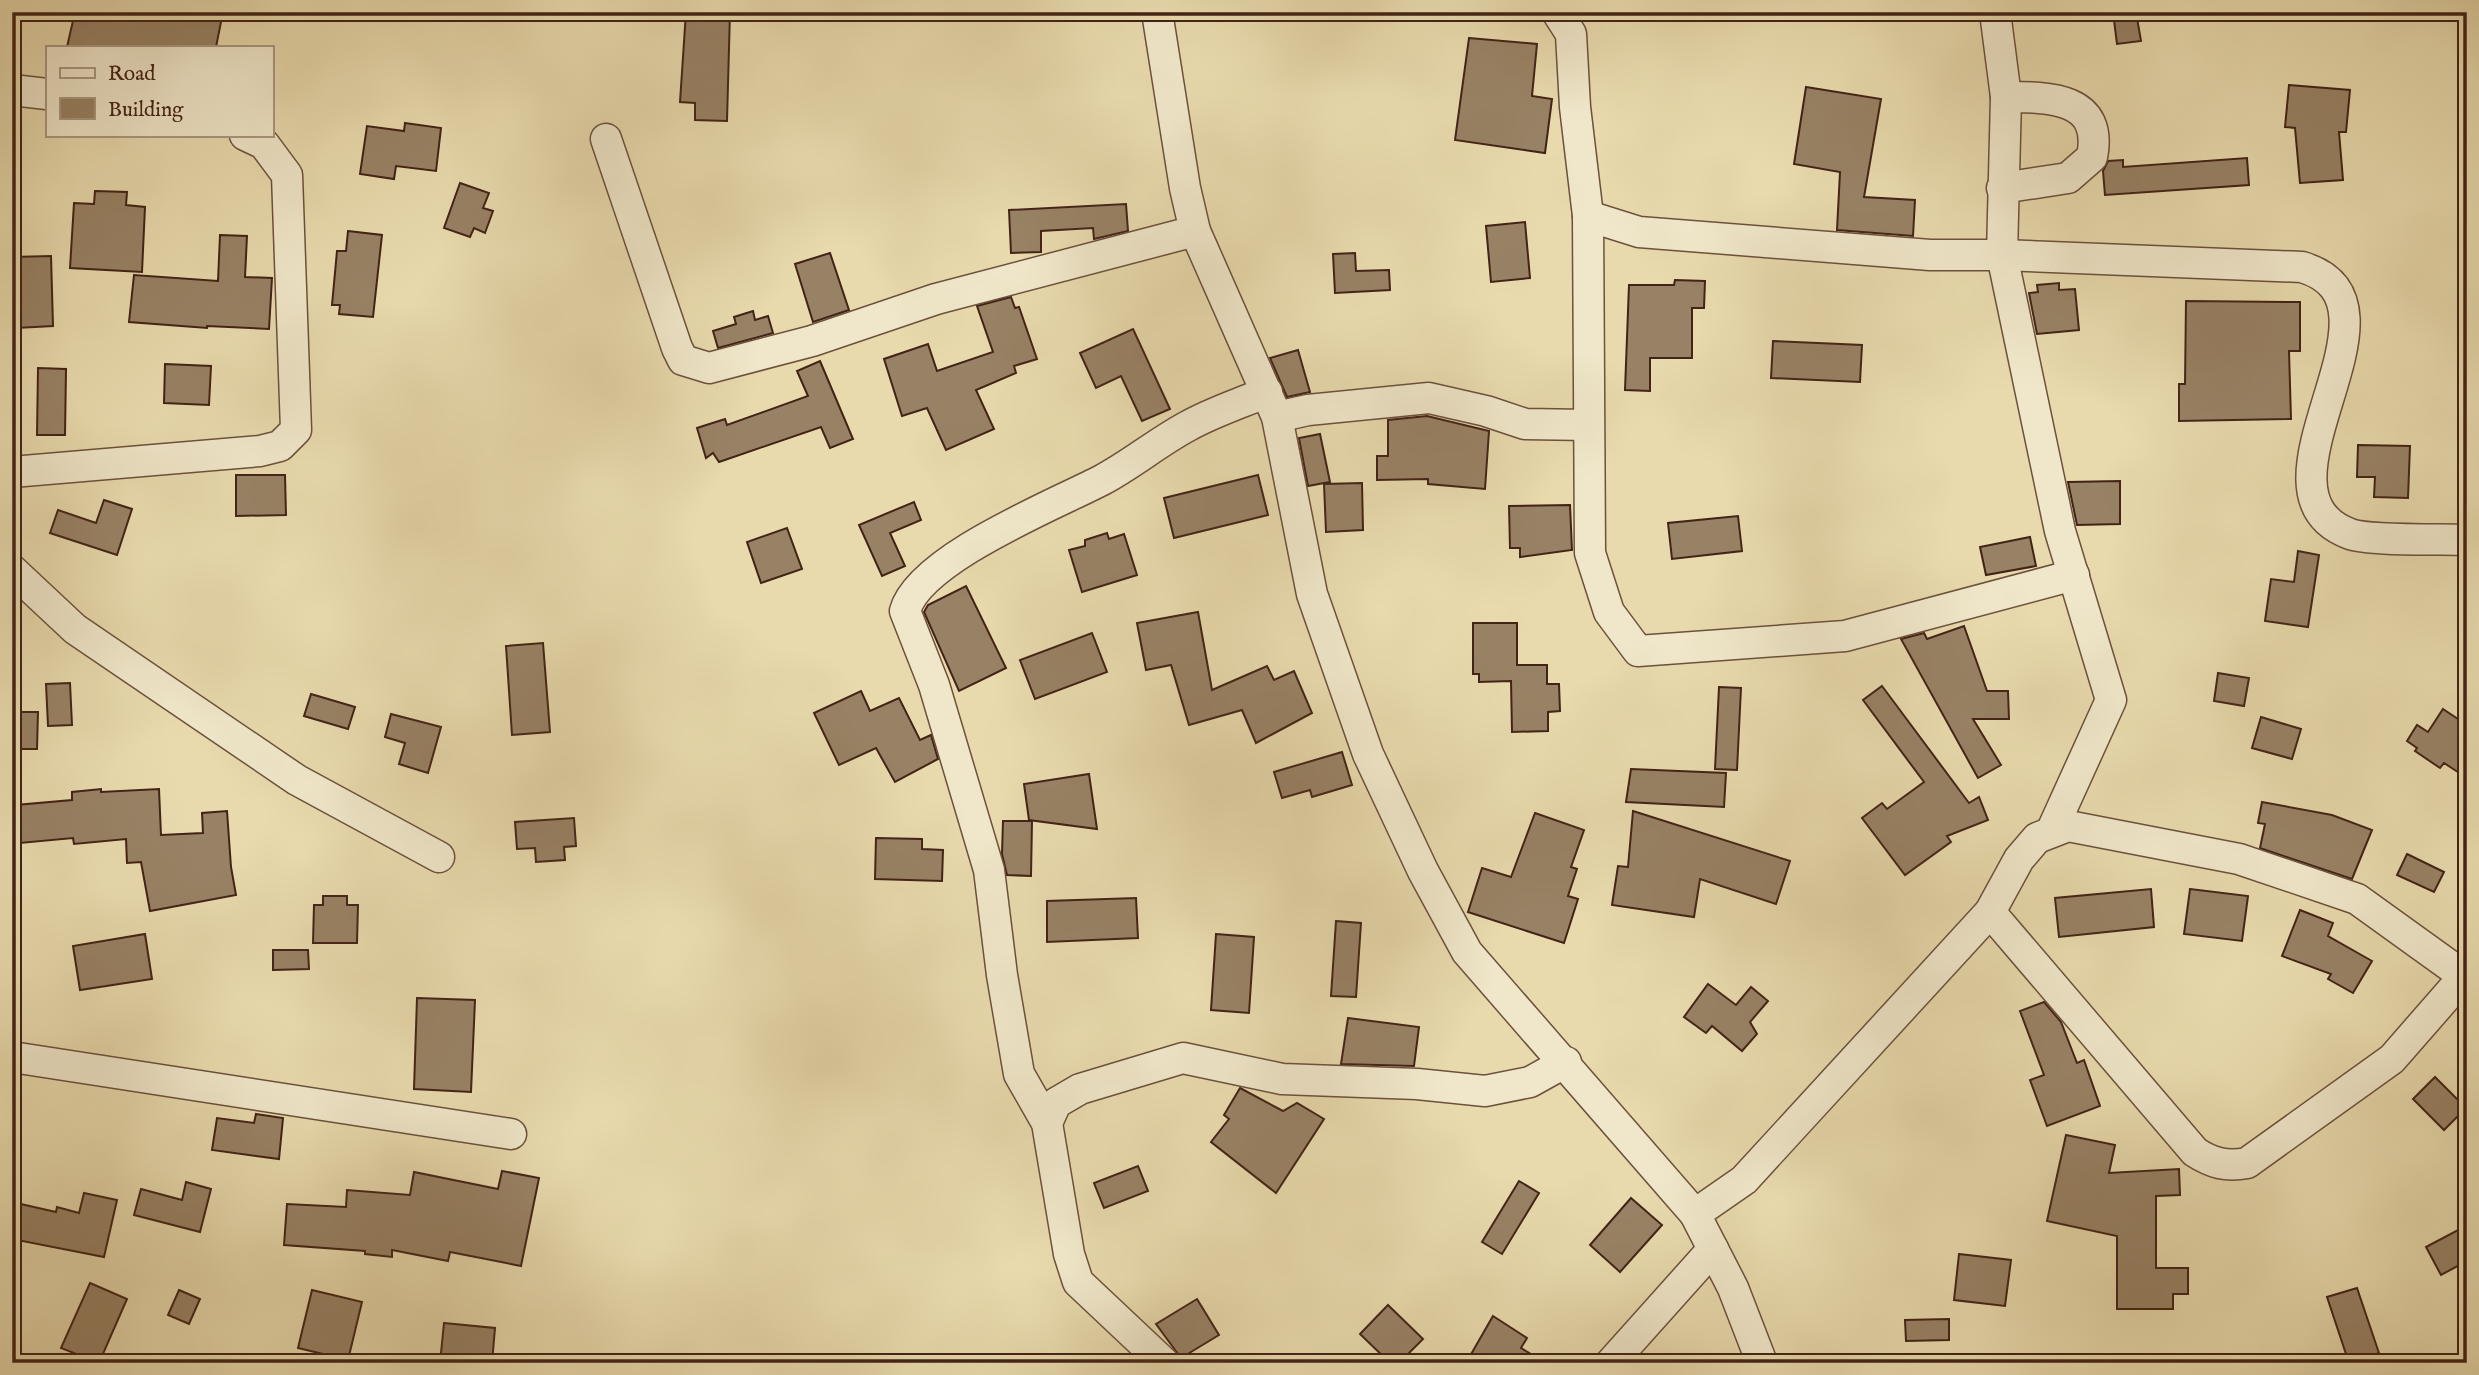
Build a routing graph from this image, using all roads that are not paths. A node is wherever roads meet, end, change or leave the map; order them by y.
1 (1157, 12) edge
2 (1558, 12) edge
3 (1995, 12) edge
4 (12, 90) edge
5 (46, 94) edge
6 (2006, 97) junction
7 (247, 136) edge
8 (606, 139) dead end
9 (2002, 188) junction
10 (1588, 216) junction
11 (1195, 231) junction
12 (2002, 255) junction
13 (1272, 405) junction
14 (1588, 425) junction
15 (12, 472) edge
16 (2467, 540) edge
17 (12, 570) edge
18 (2074, 575) junction
19 (2052, 830) junction
20 (439, 857) dead end
21 (1990, 912) junction
22 (2465, 974) edge
23 (12, 1056) edge
24 (1566, 1062) junction
25 (1047, 1123) junction
26 (511, 1134) dead end
27 (1695, 1214) junction
28 (1713, 1249) junction
29 (1164, 1363) edge
30 (1611, 1363) edge
31 (1762, 1363) edge

1 - 11 street
2 - 10 street
3 - 6 street
4 - 5 street
6 - 9 street
6 - 9 street
7 - 15 street
8 - 11 street
9 - 12 street
10 - 12 street
10 - 14 street
11 - 13 street
12 - 16 street
12 - 18 street
13 - 14 street
13 - 24 street
13 - 25 street
14 - 18 street
17 - 20 street
18 - 19 street
19 - 21 street
19 - 22 street
21 - 22 street
21 - 27 street
23 - 26 street
24 - 25 street
24 - 27 street
25 - 29 street
27 - 28 street
28 - 30 street
28 - 31 street

